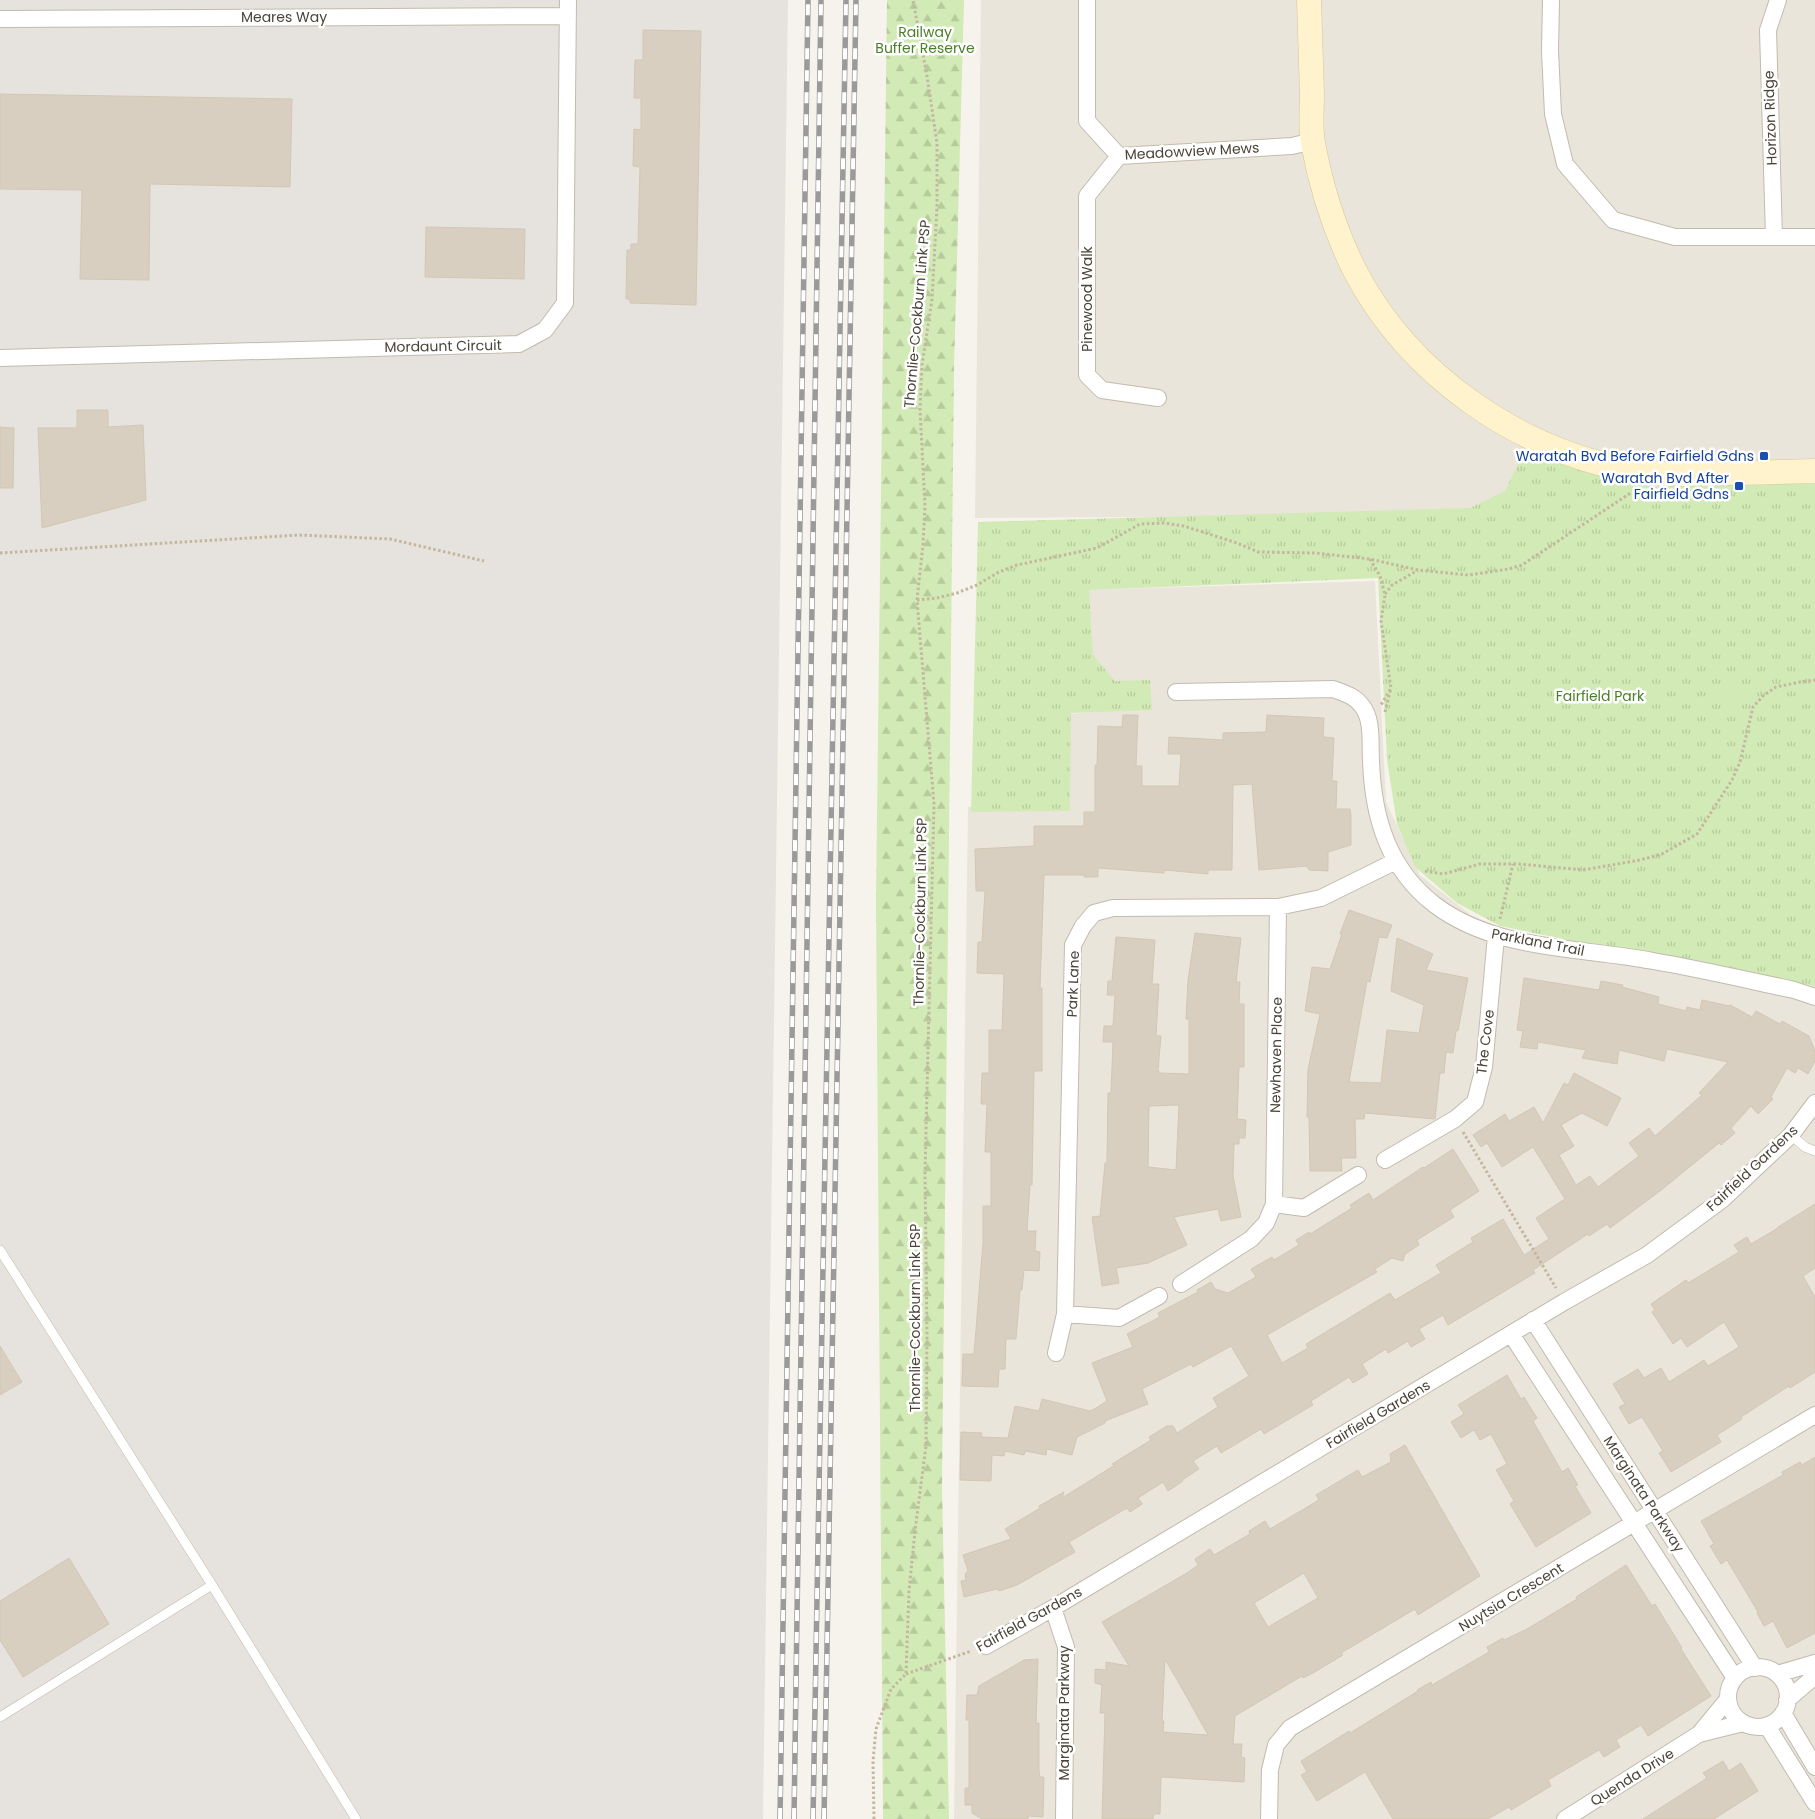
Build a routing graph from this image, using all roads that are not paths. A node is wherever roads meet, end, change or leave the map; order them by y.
1 (1087, 0) edge
2 (1309, 0) edge
3 (1551, 0) edge
4 (1778, 0) edge
5 (568, 8) edge
6 (0, 19) edge
7 (1313, 142) junction
8 (1120, 156) junction
9 (1774, 237) junction
10 (1815, 237) edge
11 (0, 358) edge
12 (1158, 398) dead end
13 (1815, 471) edge
14 (1176, 692) dead end
15 (1396, 861) junction
16 (1278, 907) junction
17 (1496, 936) junction
18 (1815, 997) edge
19 (1815, 1103) edge
20 (1791, 1135) junction
21 (1815, 1151) edge
22 (1385, 1160) dead end
23 (1358, 1175) dead end
24 (1274, 1204) junction
25 (0, 1250) edge
26 (1181, 1284) dead end
27 (1159, 1296) dead end
28 (1065, 1314) junction
29 (1532, 1320) junction
30 (1511, 1334) junction
31 (1056, 1353) dead end
32 (1815, 1415) edge
33 (1655, 1511) junction
34 (1634, 1524) junction
35 (212, 1586) junction
36 (1053, 1608) junction
37 (986, 1646) road end
38 (1815, 1663) edge
39 (1755, 1668) junction
40 (1777, 1674) junction
41 (1815, 1676) edge
42 (1735, 1678) junction
43 (1728, 1700) junction
44 (1785, 1707) junction
45 (0, 1717) edge
46 (1743, 1723) junction
47 (1766, 1726) junction
48 (1699, 1734) junction
49 (1815, 1767) edge
50 (1815, 1803) edge
51 (356, 1819) edge
52 (1064, 1819) edge
53 (1269, 1819) edge
54 (1564, 1819) edge

1 - 8 street, Meadowview Mews
2 - 7 street
3 - 9 street
4 - 9 street, Horizon Ridge
5 - 6 street, Meares Way
5 - 11 street, Mordaunt Circuit
7 - 8 street, Meadowview Mews
7 - 13 street
8 - 12 street, Pinewood Walk
9 - 10 street
14 - 15 street, Parkland Trail
15 - 16 street, Park Lane
15 - 17 street, Parkland Trail
16 - 24 street, Newhaven Place
16 - 28 street, Park Lane
17 - 18 street, Parkland Trail
17 - 22 street, The Cove
19 - 20 street, Fairfield Gardens
20 - 21 lane
20 - 29 street, Fairfield Gardens
23 - 24 street
24 - 26 street, Newhaven Place
25 - 35 lane
27 - 28 street
28 - 31 street, Park Lane
29 - 30 street, Fairfield Gardens
29 - 33 street, Marginata Parkway
30 - 34 street, Marginata Parkway
30 - 36 street, Fairfield Gardens
32 - 33 street, Nuytsia Crescent
33 - 34 street, Nuytsia Crescent
33 - 39 street, Marginata Parkway
34 - 42 street, Marginata Parkway
34 - 53 street, Nuytsia Crescent
35 - 45 lane
35 - 51 lane
36 - 37 street, Fairfield Gardens
36 - 52 street, Marginata Parkway
38 - 40 street
39 - 40 street
39 - 42 street
40 - 44 street
41 - 44 street
42 - 43 street
43 - 46 street
43 - 48 street, Quenda Drive
44 - 47 street
44 - 49 street
46 - 47 street
46 - 48 street, Quenda Drive
47 - 50 street
48 - 54 street, Quenda Drive

